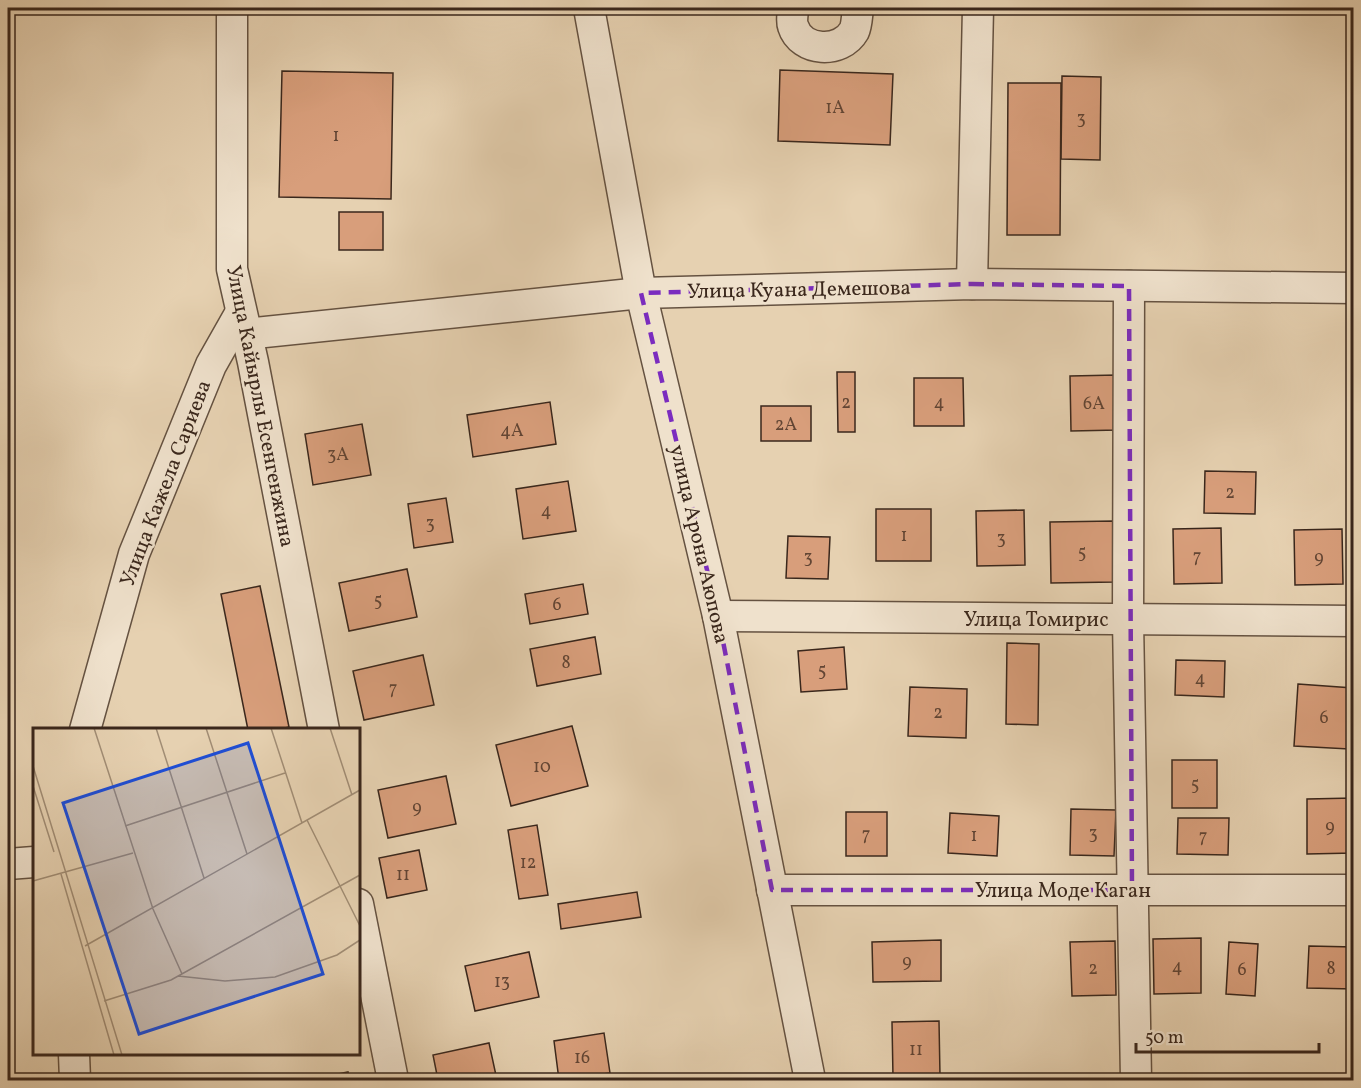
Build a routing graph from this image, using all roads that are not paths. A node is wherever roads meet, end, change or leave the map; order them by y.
1 (232, 8) edge
2 (589, 8) edge
3 (793, 8) edge
4 (858, 8) edge
5 (978, 8) edge
6 (972, 284) junction
7 (1129, 286) junction
8 (1353, 288) edge
9 (641, 293) junction
10 (244, 323) junction
11 (718, 616) junction
12 (1128, 620) junction
13 (1353, 621) edge
14 (85, 728) edge
15 (324, 728) edge
16 (33, 862) edge
17 (8, 864) edge
18 (772, 890) junction
19 (1132, 890) junction
20 (1353, 890) edge
21 (360, 914) edge
22 (74, 1055) edge
23 (75, 1080) edge
24 (393, 1080) edge
25 (810, 1080) edge
26 (1136, 1080) edge

1 - 10 street, Улица Кайырлы Есенгенжина
2 - 9 street, улица Арона Аюпова
3 - 4 street
5 - 6 street
6 - 7 street, Улица Куана Демешова
6 - 9 street, Улица Куана Демешова
7 - 8 street, Улица Куана Демешова
7 - 12 street
9 - 10 street, Улица Куана Демешова
9 - 11 street, улица Арона Аюпова
10 - 14 street, Улица Кажела Сариева
10 - 15 street, Улица Кайырлы Есенгенжина
11 - 12 street, Улица Томирис
11 - 18 street, улица Арона Аюпова
12 - 13 street, Улица Томирис
12 - 19 street
16 - 17 street
18 - 19 street, Улица Моде Каган
18 - 25 street, улица Арона Аюпова
19 - 20 street, Улица Моде Каган
19 - 26 street
21 - 24 street
22 - 23 street

